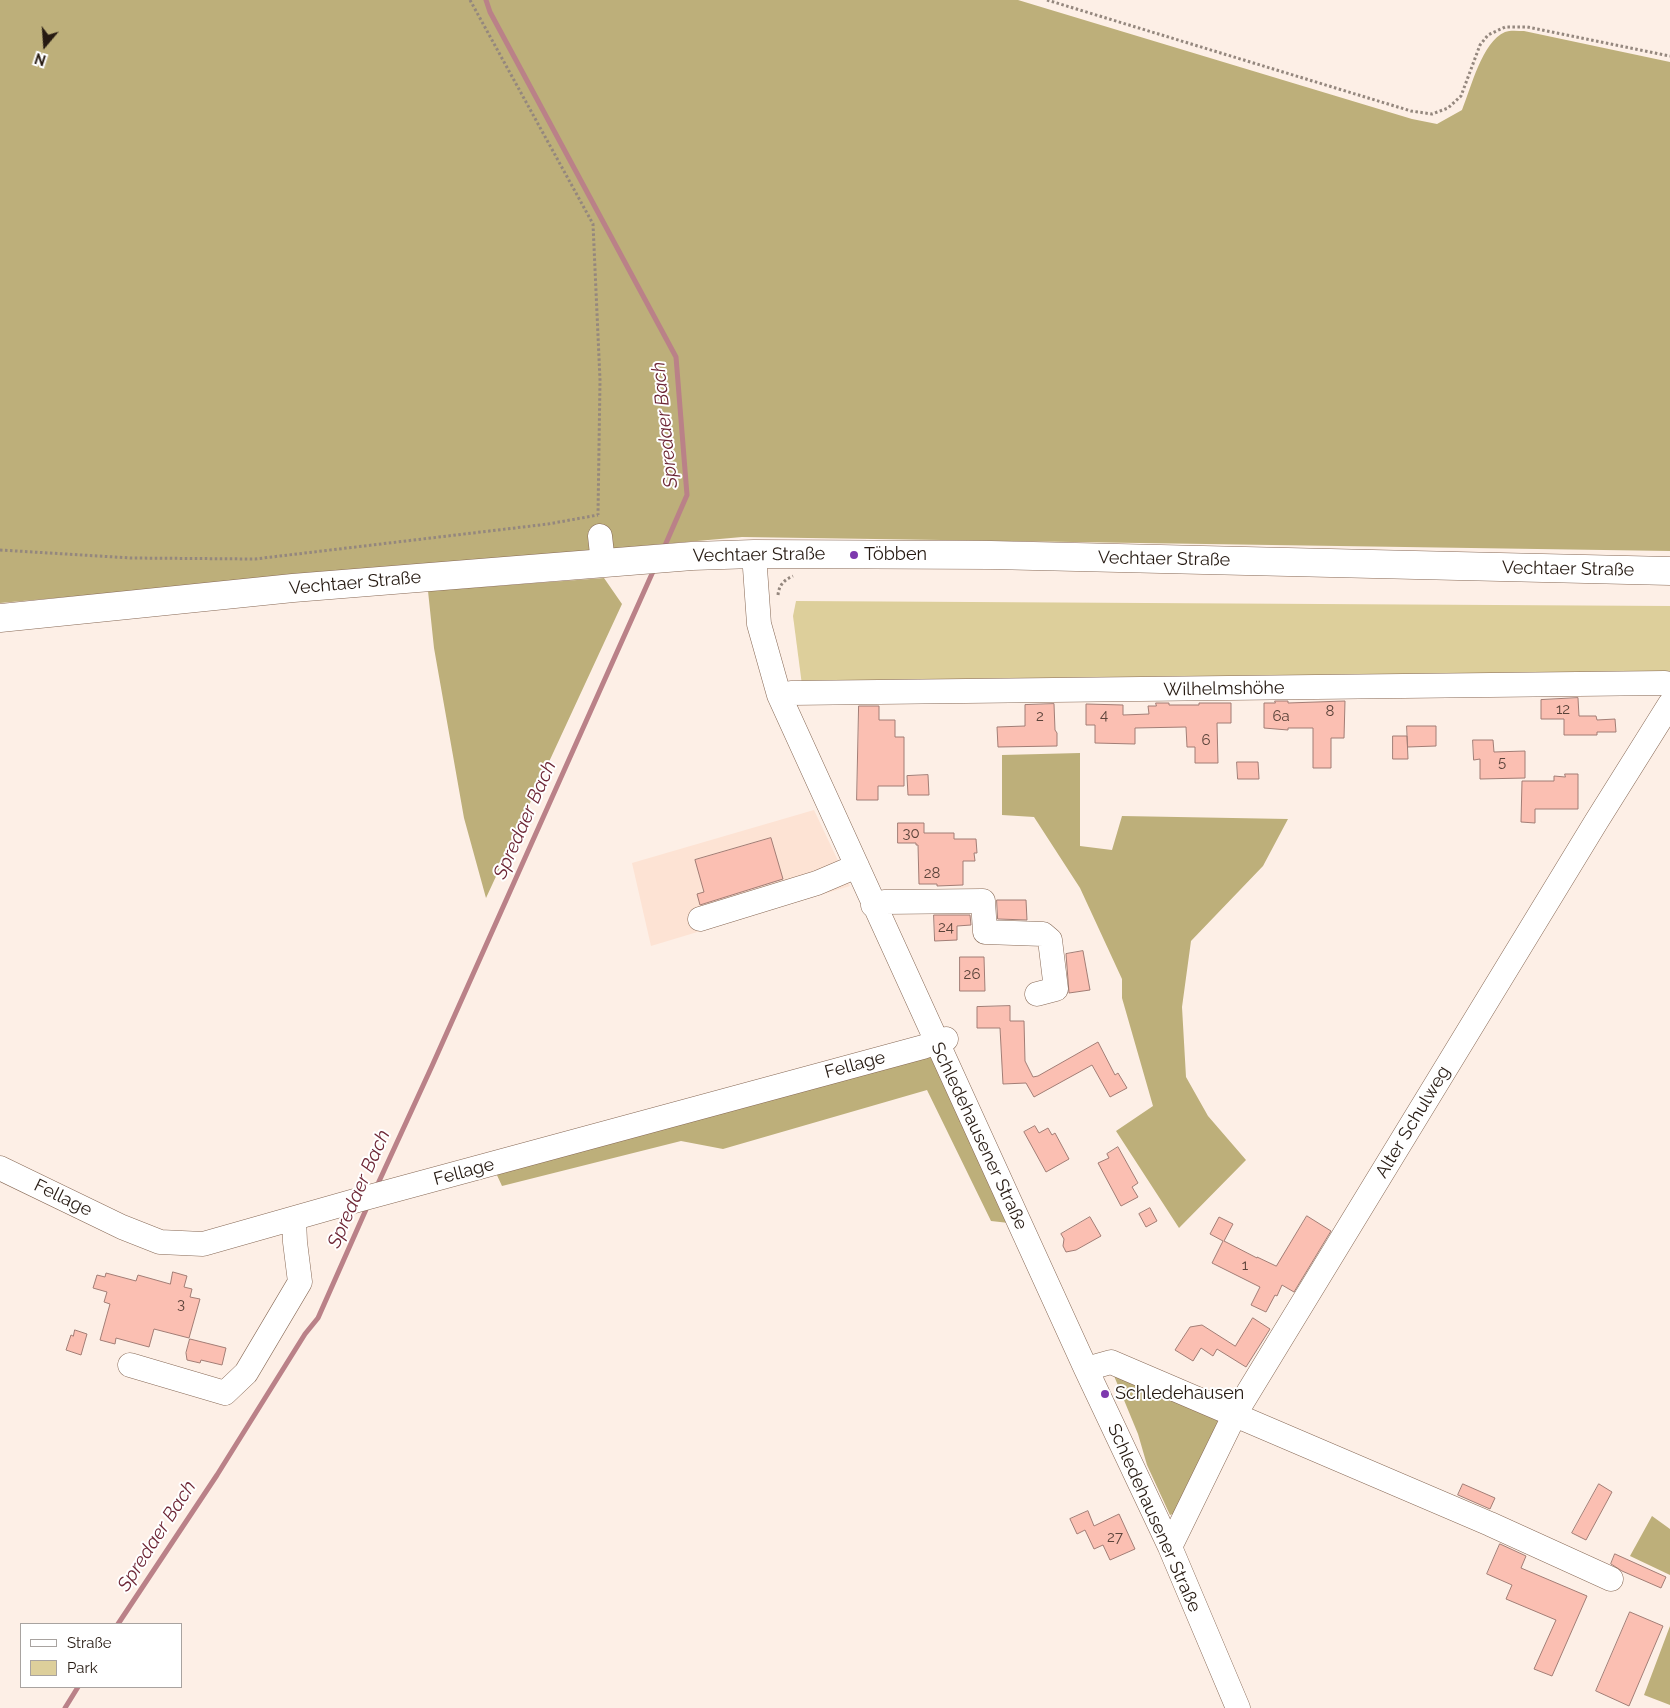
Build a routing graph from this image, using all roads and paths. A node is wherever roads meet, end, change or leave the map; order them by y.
1 (470, 0) edge
2 (1047, 0) edge
3 (1670, 56) edge
4 (607, 541) junction
5 (0, 550) edge
6 (754, 554) junction
7 (1670, 571) edge
8 (0, 618) edge
9 (1670, 684) edge
10 (779, 695) junction
11 (1670, 704) edge
12 (856, 866) junction
13 (874, 905) junction
14 (700, 919) dead end
15 (1037, 994) dead end
16 (941, 1040) junction
17 (0, 1168) edge
18 (294, 1219) junction
19 (130, 1365) dead end
20 (1086, 1369) junction
21 (1235, 1414) junction
22 (1170, 1547) junction
23 (1611, 1580) dead end
24 (1238, 1708) edge

1 - 4 path
2 - 3 path
4 - 5 path
4 - 6 main road, Vechtaer Straße
4 - 8 main road, Vechtaer Straße
6 - 7 main road, Vechtaer Straße
6 - 10 street, Schledehausener Straße
9 - 10 street, Wilhelmshöhe
10 - 12 street, Schledehausener Straße
11 - 21 street, Alter Schulweg
12 - 13 street, Schledehausener Straße
12 - 14 street
13 - 15 street
13 - 16 street, Schledehausener Straße
16 - 18 street, Fellage
16 - 20 street, Schledehausener Straße
17 - 18 street, Fellage
18 - 19 street
20 - 21 street
20 - 22 street, Schledehausener Straße
21 - 22 street, Alter Schulweg
21 - 23 street
22 - 24 street, Schledehausener Straße

